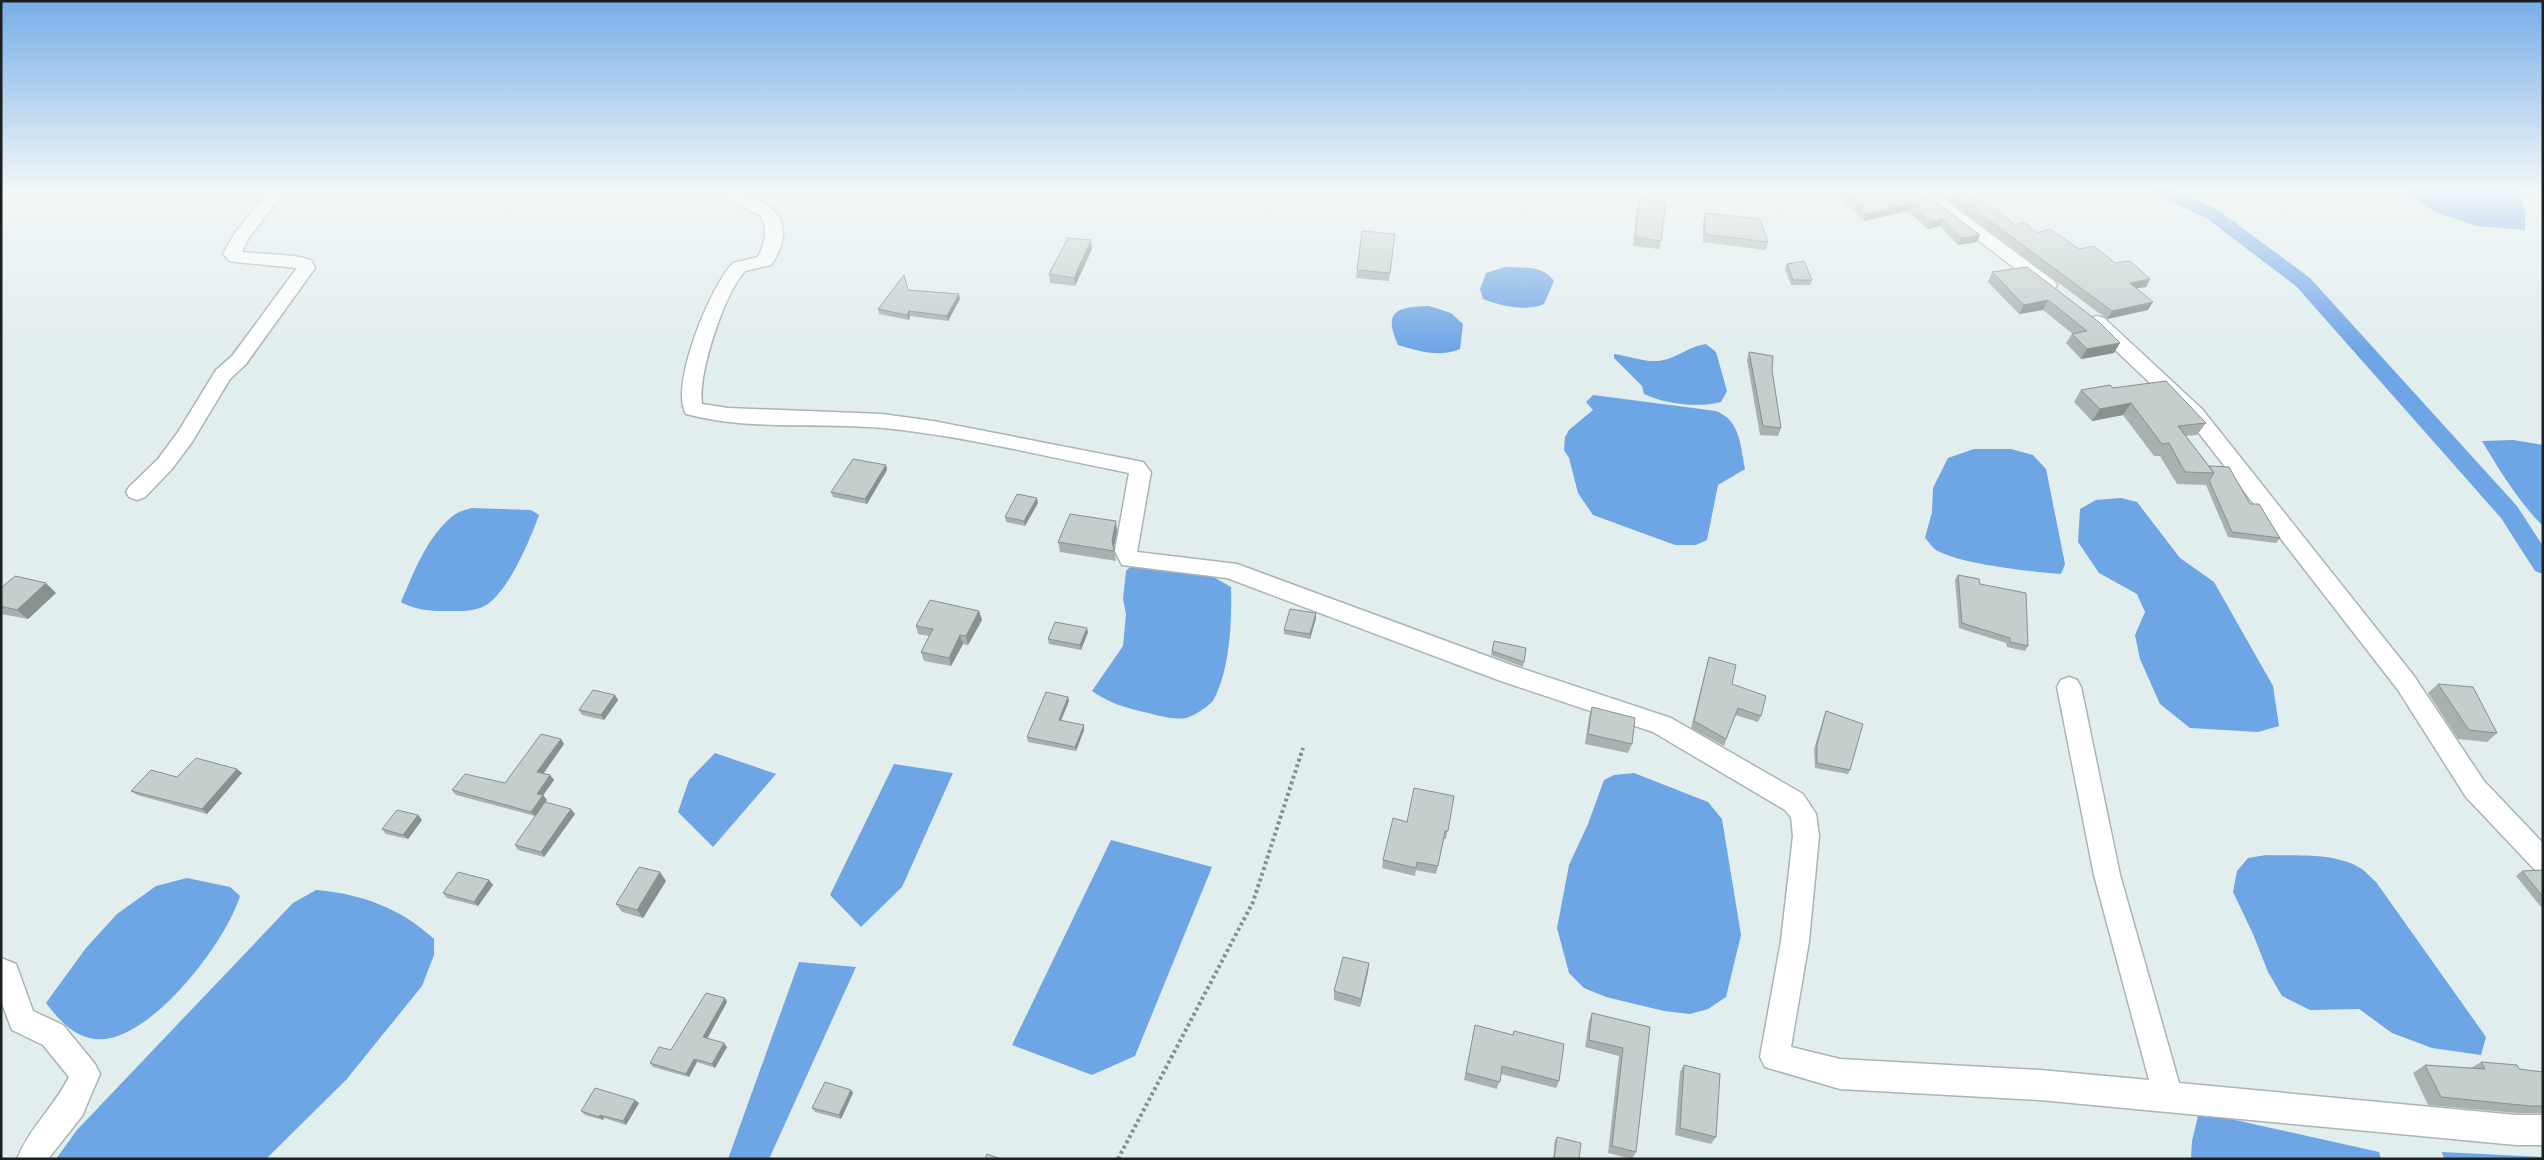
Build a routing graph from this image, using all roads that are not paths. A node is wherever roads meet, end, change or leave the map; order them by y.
1 (237, 243) edge
2 (772, 243) edge
3 (1992, 243) edge
4 (137, 492) dead end
5 (2069, 687) dead end
6 (2543, 862) edge
7 (1, 971) edge
8 (2168, 1096) junction
9 (2543, 1130) edge
10 (32, 1159) edge

1 - 4 street
2 - 8 street
3 - 6 street
5 - 8 street
7 - 10 street
8 - 9 street

